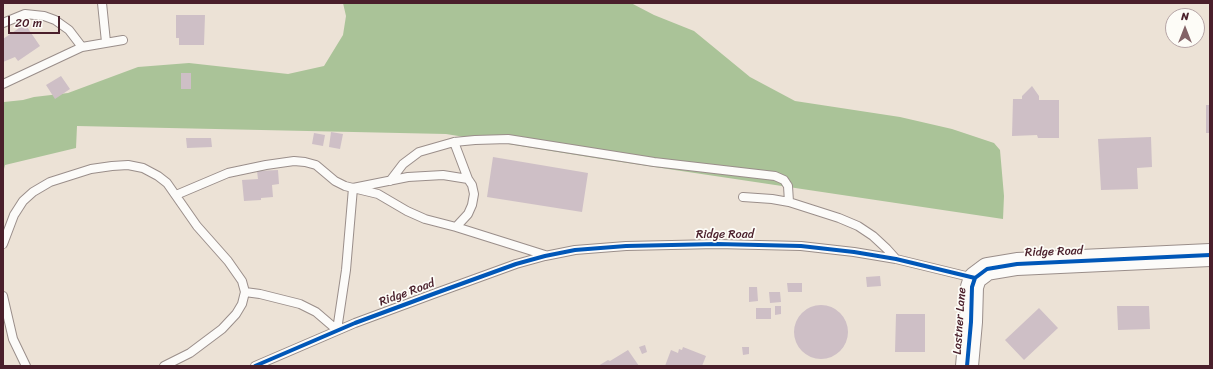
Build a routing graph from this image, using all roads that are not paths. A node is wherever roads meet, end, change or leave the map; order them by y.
1 (102, 3) edge
2 (3, 23) edge
3 (124, 40) dead end
4 (106, 42) junction
5 (82, 47) junction
6 (3, 84) edge
7 (454, 142) junction
8 (468, 179) junction
9 (390, 181) junction
10 (353, 188) junction
11 (176, 195) junction
12 (743, 197) dead end
13 (789, 202) junction
14 (456, 228) junction
15 (3, 244) edge
16 (1210, 255) edge
17 (546, 256) junction
18 (896, 259) junction
19 (975, 278) junction
20 (245, 292) junction
21 (3, 296) edge
22 (337, 330) junction
23 (26, 366) edge
24 (164, 366) edge
25 (255, 366) edge
26 (967, 366) edge

1 - 4 lane
2 - 5 lane
3 - 4 lane
4 - 5 lane
5 - 6 lane
7 - 8 lane
7 - 9 lane
7 - 13 lane
8 - 9 lane
8 - 14 lane
9 - 10 lane
10 - 11 lane
10 - 14 lane
10 - 22 lane
11 - 15 lane
11 - 20 lane
12 - 13 lane
13 - 18 lane
14 - 17 lane
16 - 19 street, Ridge Road
17 - 18 lane, Ridge Road
17 - 22 lane, Ridge Road
18 - 19 lane, Ridge Road
19 - 26 street, Lastner Lane
20 - 22 lane
20 - 24 lane
21 - 23 lane
22 - 25 lane, Ridge Road

